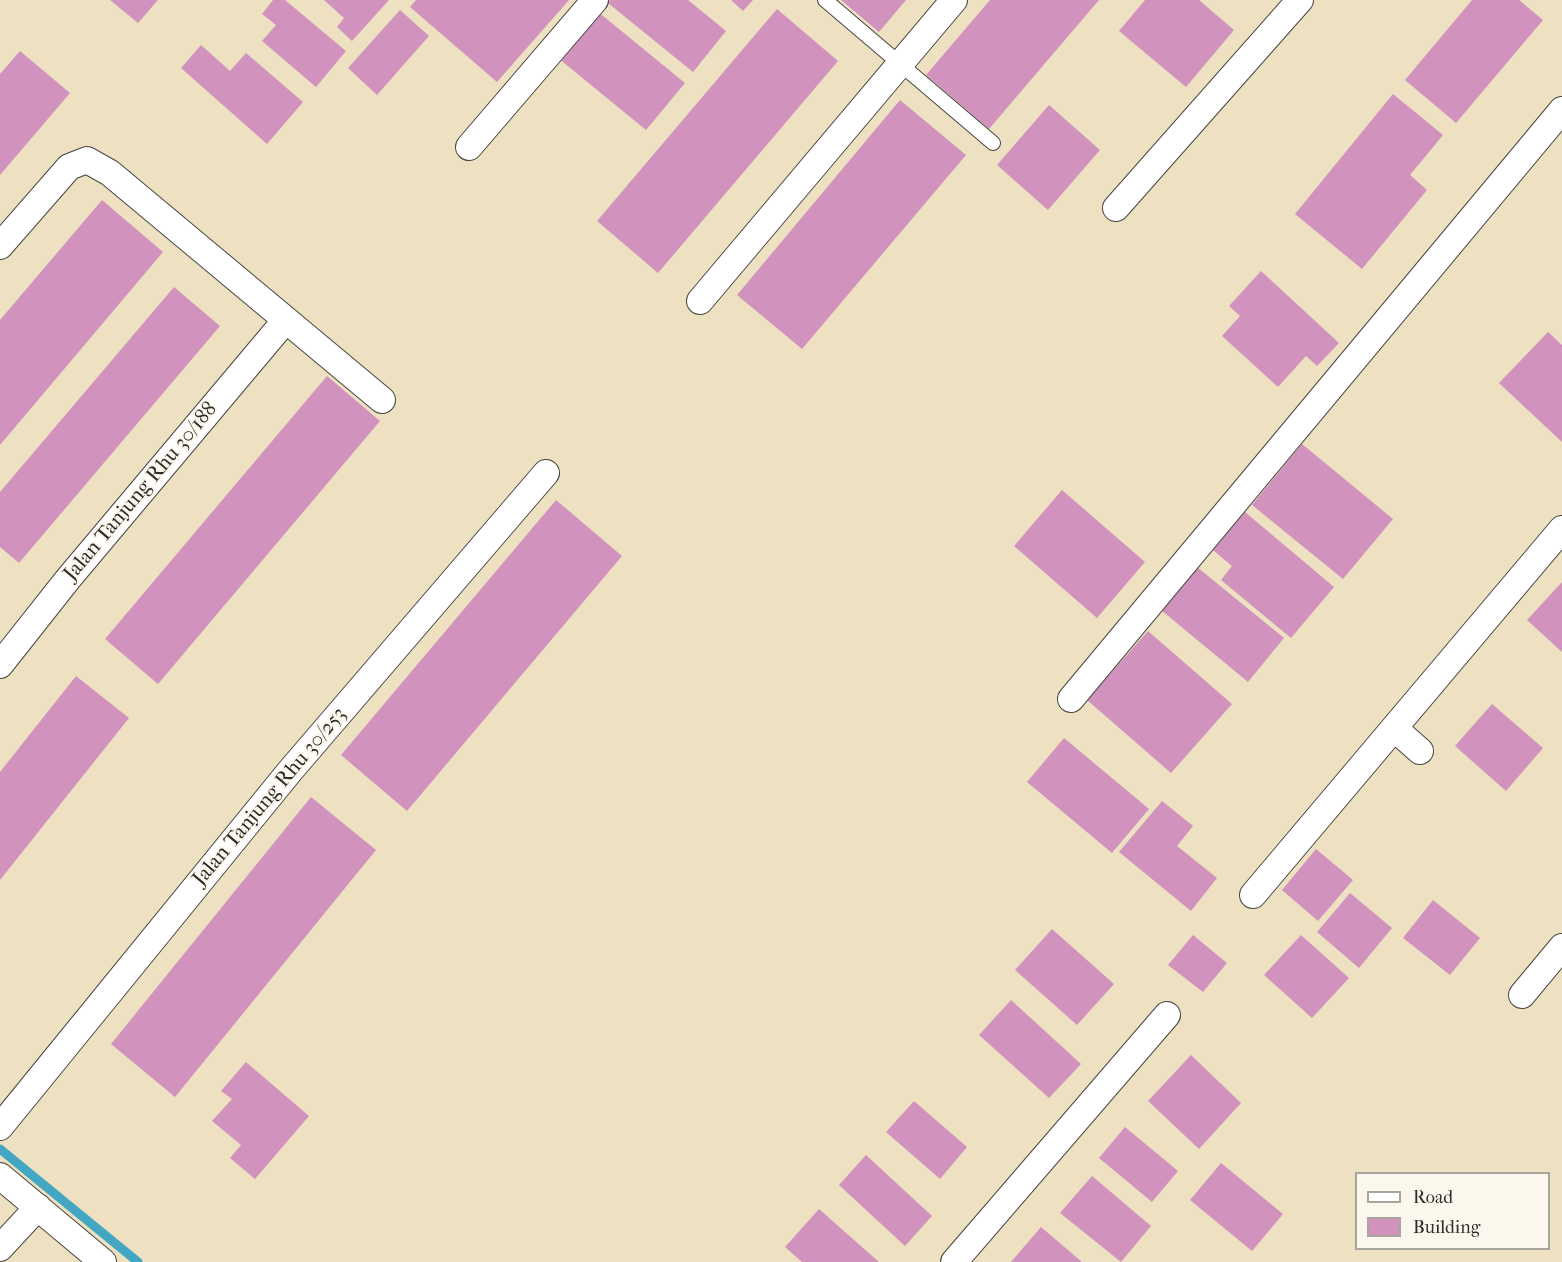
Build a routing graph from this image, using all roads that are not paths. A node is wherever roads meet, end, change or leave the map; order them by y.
1 (595, 0) edge
2 (825, 0) edge
3 (954, 0) edge
4 (1300, 0) edge
5 (900, 64) junction
6 (1562, 110) edge
7 (993, 143) dead end
8 (469, 147) dead end
9 (1116, 208) dead end
10 (0, 246) edge
11 (700, 302) dead end
12 (285, 321) junction
13 (382, 400) dead end
14 (546, 472) dead end
15 (1562, 529) edge
16 (0, 665) edge
17 (1071, 699) dead end
18 (1394, 728) junction
19 (1420, 751) dead end
20 (1253, 895) dead end
21 (1562, 947) edge
22 (1522, 995) dead end
23 (1167, 1015) dead end
24 (0, 1126) edge
25 (0, 1176) edge
26 (38, 1207) junction
27 (0, 1248) edge
28 (103, 1262) edge
29 (954, 1262) edge

1 - 8 street
2 - 5 lane
3 - 5 street
4 - 9 street
5 - 7 lane
5 - 11 street
6 - 17 street
10 - 12 street
12 - 13 street
12 - 16 street, Jalan Tanjung Rhu 30/188
14 - 24 street, Jalan Tanjung Rhu 30/253
15 - 18 street
18 - 19 street
18 - 20 street
21 - 22 street
23 - 29 street
25 - 26 street
26 - 27 street
26 - 28 street

